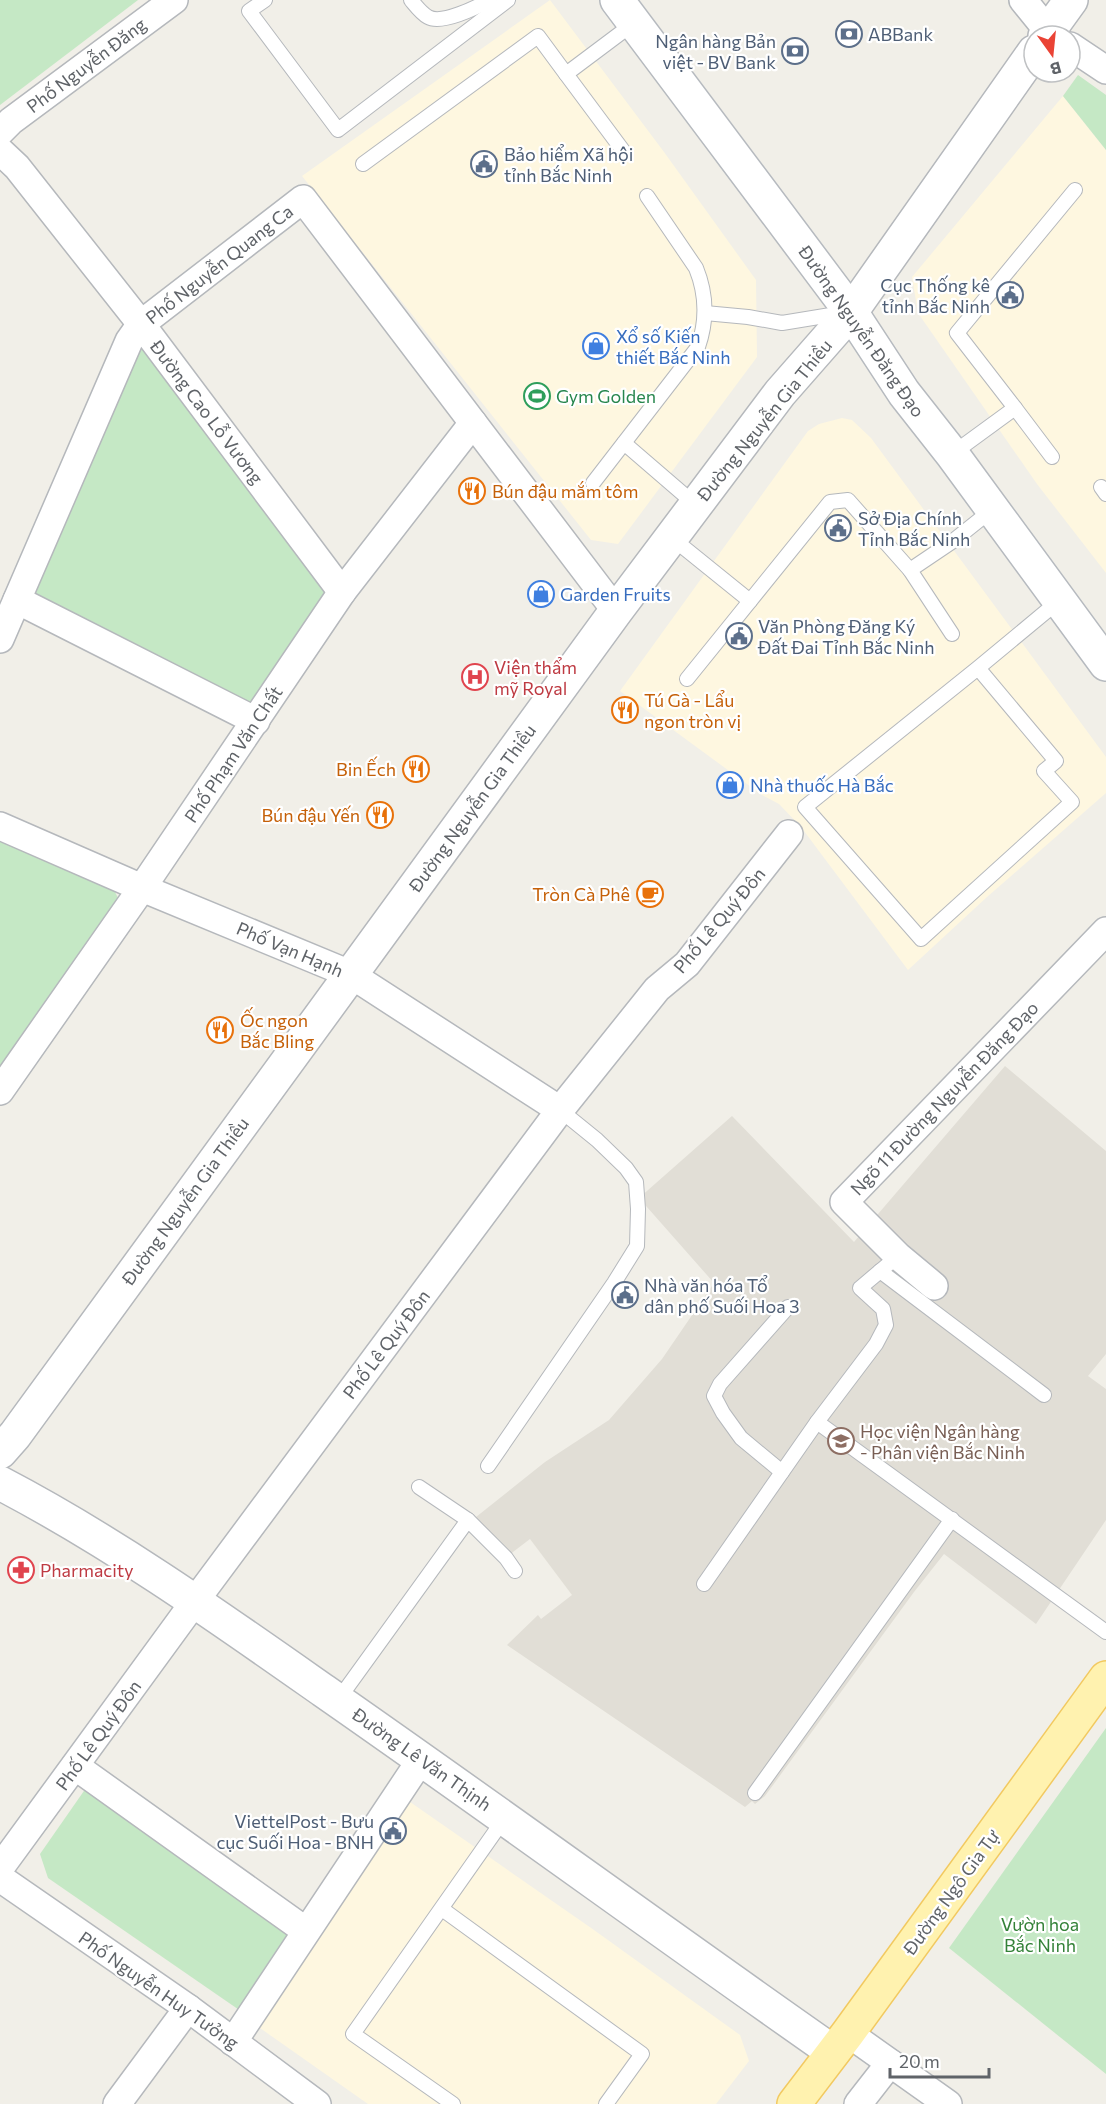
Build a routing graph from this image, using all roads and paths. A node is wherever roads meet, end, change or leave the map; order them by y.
1 (174, 0) edge
2 (265, 0) edge
3 (411, 0) edge
4 (490, 0) edge
5 (508, 0) edge
6 (1023, 0) edge
7 (1071, 0) edge
8 (626, 12) edge
9 (1040, 24) edge
10 (1059, 24) edge
11 (1082, 57) edge
12 (1106, 70) edge
13 (566, 74) junction
14 (1022, 79) edge
15 (0, 132) edge
16 (0, 151) edge
17 (624, 152) dead end
18 (363, 164) dead end
19 (1075, 190) dead end
20 (647, 196) dead end
21 (851, 312) junction
22 (705, 313) junction
23 (141, 324) junction
24 (1015, 408) junction
25 (472, 423) junction
26 (624, 443) junction
27 (952, 454) junction
28 (1052, 458) dead end
29 (593, 483) dead end
30 (696, 505) junction
31 (993, 509) junction
32 (672, 538) junction
33 (910, 570) junction
34 (342, 592) junction
35 (17, 600) junction
36 (1060, 600) junction
37 (750, 601) junction
38 (616, 611) junction
39 (952, 634) dead end
40 (0, 639) edge
41 (1105, 662) edge
42 (978, 668) junction
43 (687, 679) dead end
44 (256, 721) junction
45 (0, 826) edge
46 (789, 834) dead end
47 (142, 888) junction
48 (1106, 931) edge
49 (350, 974) junction
50 (0, 1091) edge
51 (560, 1110) junction
52 (889, 1264) junction
53 (934, 1286) dead end
54 (788, 1307) dead end
55 (1044, 1395) dead end
56 (817, 1422) junction
57 (0, 1452) edge
58 (488, 1466) dead end
59 (782, 1472) junction
60 (0, 1483) edge
61 (419, 1487) dead end
62 (952, 1519) junction
63 (468, 1520) junction
64 (515, 1571) dead end
65 (704, 1584) dead end
66 (195, 1601) junction
67 (1106, 1632) edge
68 (1106, 1678) edge
69 (338, 1700) junction
70 (422, 1758) junction
71 (75, 1767) junction
72 (755, 1793) dead end
73 (505, 1817) junction
74 (0, 1868) edge
75 (0, 1878) edge
76 (442, 1909) junction
77 (306, 1931) junction
78 (188, 2008) junction
79 (233, 2042) junction
80 (840, 2043) junction
81 (890, 2063) junction
82 (117, 2104) edge
83 (317, 2104) edge
84 (453, 2104) edge
85 (606, 2104) edge
86 (794, 2104) edge
87 (858, 2104) edge
88 (948, 2104) edge

1 - 15 street, Phố Nguyễn Đăng
2 - 5 lane
3 - 4 lane
6 - 9 street
7 - 10 street, Đường Nguyễn Gia Thiều
8 - 13 lane
8 - 21 street, Đường Nguyễn Đăng Đạo
11 - 12 street
13 - 17 lane
13 - 18 lane
14 - 21 street, Đường Nguyễn Gia Thiều
16 - 23 street, Đường Cao Lỗ Vương
19 - 24 lane
20 - 22 lane
21 - 22 lane
21 - 27 street, Đường Nguyễn Đăng Đạo
21 - 30 street, Đường Nguyễn Gia Thiều
22 - 26 lane
23 - 25 street, Phố Nguyễn Quang Ca
23 - 34 street, Đường Cao Lỗ Vương
23 - 35 street, Phố Nguyễn Quang Ca
24 - 27 lane
24 - 28 lane
25 - 34 street, Phố Phạm Văn Chất
25 - 38 street, Phố Nguyễn Quang Ca
26 - 29 lane
26 - 30 lane
27 - 31 street, Đường Nguyễn Đăng Đạo
30 - 32 street, Đường Nguyễn Gia Thiều
31 - 33 lane
31 - 36 street, Đường Nguyễn Đăng Đạo
32 - 37 lane
32 - 38 street, Đường Nguyễn Gia Thiều
33 - 37 lane
33 - 39 lane
34 - 44 street, Phố Phạm Văn Chất
35 - 40 street, Phố Nguyễn Quang Ca
35 - 44 street
36 - 41 street, Đường Nguyễn Đăng Đạo
36 - 42 lane
37 - 43 lane
38 - 49 street, Đường Nguyễn Gia Thiều
42 - 42 lane
44 - 47 street, Phố Phạm Văn Chất
45 - 47 street, Phố Vạn Hạnh
46 - 51 street, Phố Lê Quý Đôn
47 - 49 street, Phố Vạn Hạnh
47 - 50 street, Phố Phạm Văn Chất
48 - 52 street, Ngõ 11 Đường Nguyễn Đăng Đạo
49 - 51 street, Phố Vạn Hạnh
49 - 57 street, Đường Nguyễn Gia Thiều
51 - 58 lane
51 - 66 street, Phố Lê Quý Đôn
52 - 53 street, Ngõ 11 Đường Nguyễn Đăng Đạo
52 - 55 lane
52 - 56 lane
54 - 59 lane
56 - 59 lane
56 - 62 lane
59 - 65 lane
60 - 66 street, Đường Lê Văn Thịnh
61 - 63 lane
62 - 67 lane
62 - 72 lane
63 - 64 lane
63 - 69 lane
66 - 69 street, Đường Lê Văn Thịnh
66 - 71 street, Phố Lê Quý Đôn
68 - 80 main road, Đường Ngô Gia Tự
69 - 70 street, Đường Lê Văn Thịnh
70 - 73 street, Đường Lê Văn Thịnh
70 - 77 street
71 - 74 street, Phố Lê Quý Đôn
71 - 77 street
73 - 76 lane
73 - 80 street, Đường Lê Văn Thịnh
75 - 78 street, Phố Nguyễn Huy Tưởng
76 - 84 lane
76 - 85 lane
77 - 79 street
78 - 79 street, Phố Nguyễn Huy Tưởng
78 - 82 street
79 - 83 street, Phố Nguyễn Huy Tưởng
80 - 81 street
80 - 86 main road, Đường Ngô Gia Tự
81 - 87 street
81 - 88 street

